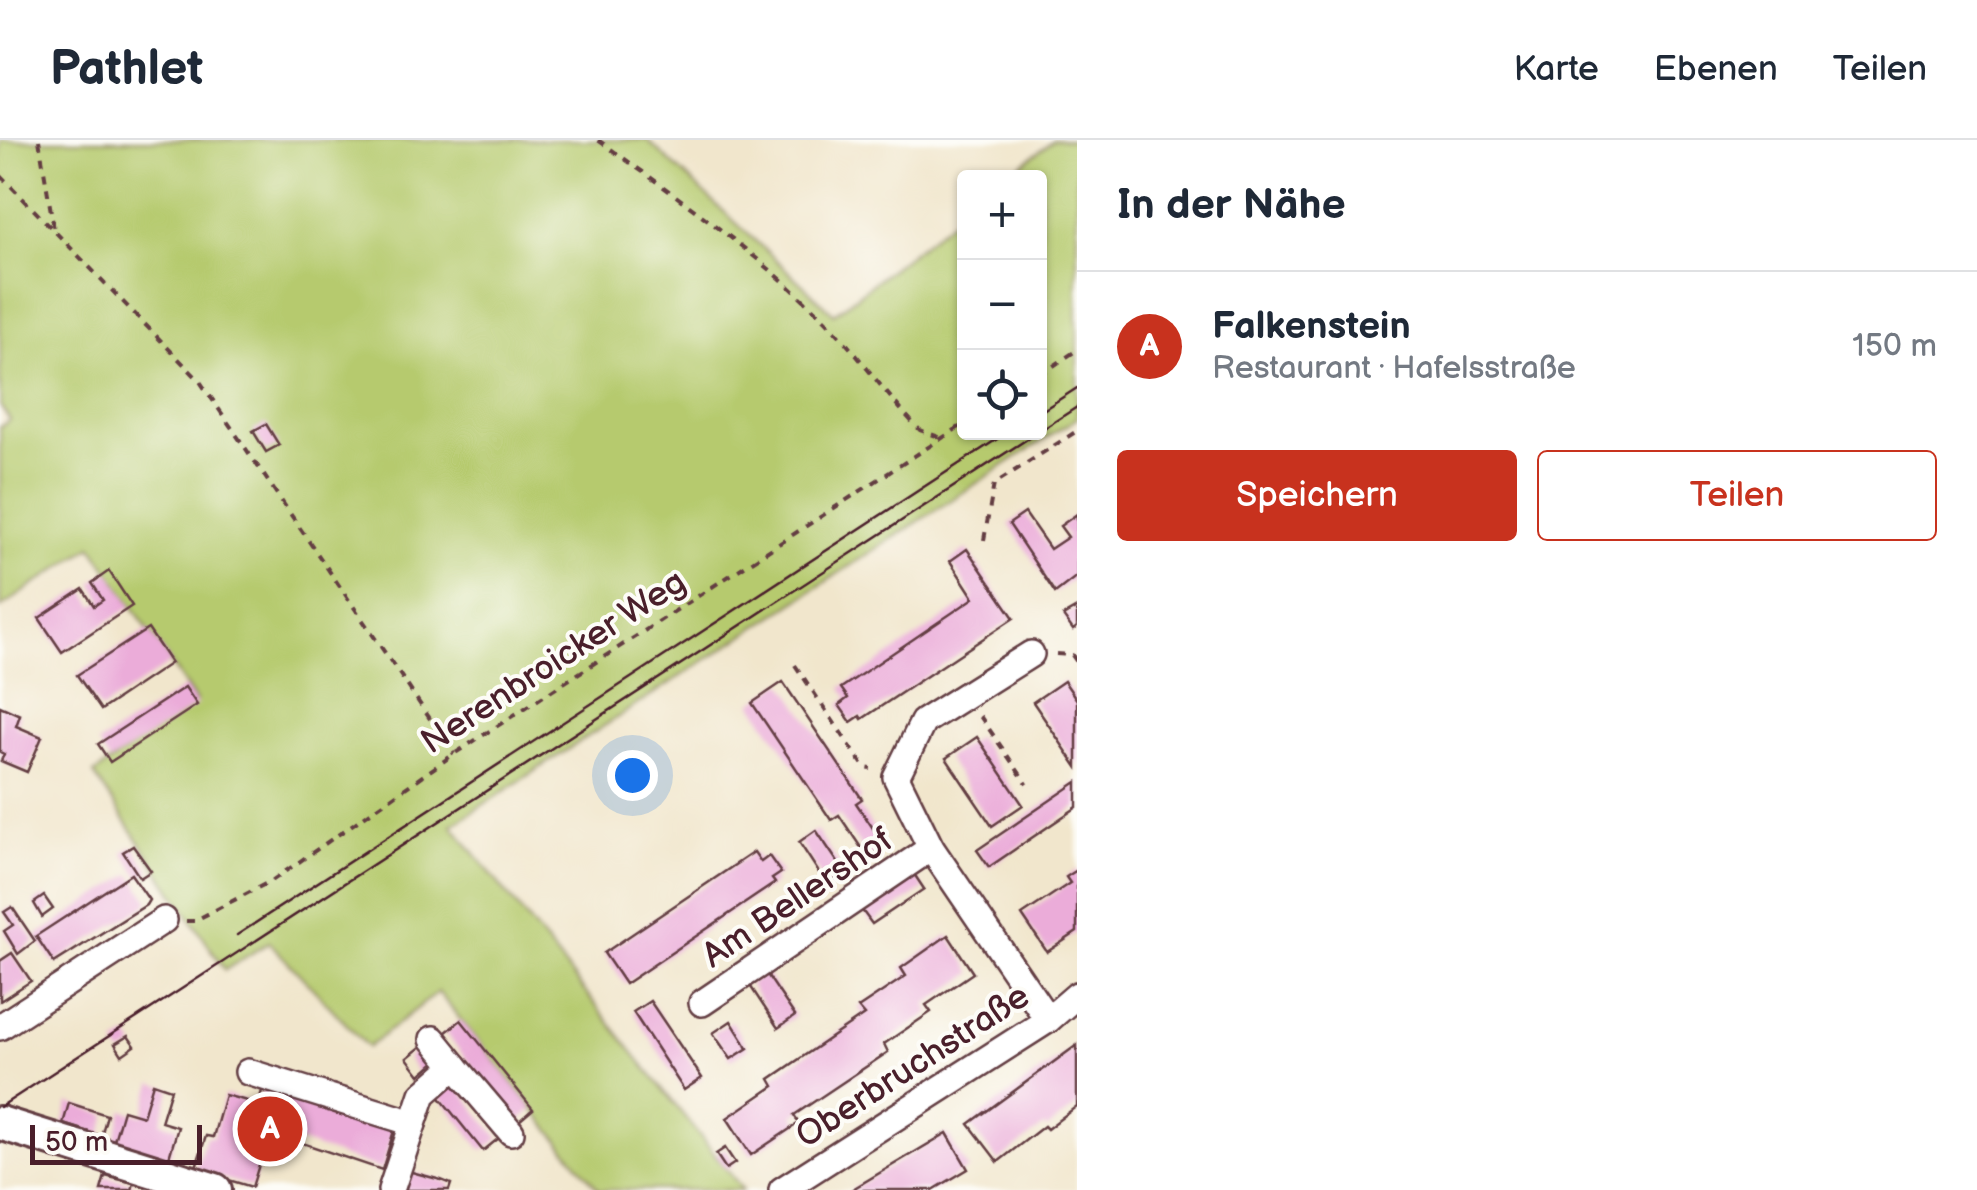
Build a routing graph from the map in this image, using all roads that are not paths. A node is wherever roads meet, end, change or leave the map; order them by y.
1 (1031, 654) dead end
2 (931, 848) junction
3 (164, 920) road end
4 (1077, 995) edge
5 (702, 1003) dead end
6 (1048, 1020) junction
7 (0, 1027) edge
8 (434, 1039) dead end
9 (456, 1066) junction
10 (248, 1072) dead end
11 (0, 1123) edge
12 (413, 1123) junction
13 (512, 1132) dead end
14 (215, 1190) edge
15 (391, 1190) edge
16 (782, 1190) edge

1 - 2 street, Am Bellershof
2 - 5 street, Am Bellershof
2 - 6 street, Am Bellershof
3 - 7 street
4 - 6 street, Oberbruchstraße
6 - 16 street, Oberbruchstraße
8 - 9 street
9 - 12 street
9 - 13 street
10 - 12 street
11 - 14 main road
12 - 15 street

